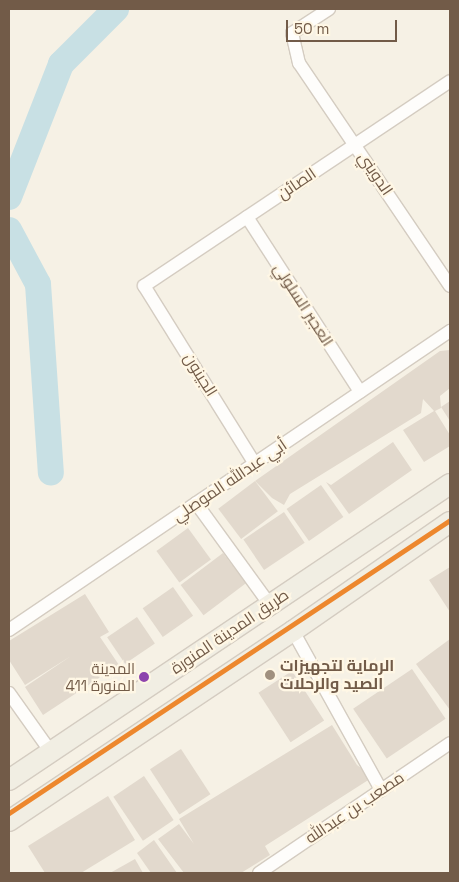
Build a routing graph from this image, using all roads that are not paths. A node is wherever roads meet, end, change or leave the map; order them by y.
1 (329, 9) edge
2 (450, 81) edge
3 (355, 145) junction
4 (247, 217) junction
5 (144, 286) joint
6 (450, 286) edge
7 (450, 331) edge
8 (360, 392) junction
9 (255, 464) junction
10 (450, 484) edge
11 (196, 503) junction
12 (450, 522) edge
13 (270, 605) junction
14 (9, 630) edge
15 (293, 632) junction
16 (9, 693) edge
17 (450, 743) edge
18 (51, 752) junction
19 (9, 780) edge
20 (381, 790) junction
21 (9, 821) edge
22 (276, 869) edge
23 (259, 873) edge

1 - 3 street, الدويني
2 - 3 street, الصائن
3 - 4 street, الصائن
3 - 6 street, الدويني
4 - 5 street, الصائن
4 - 8 street, العجير السلولي
5 - 9 street, الجينون
7 - 8 street, أبي عبدالله الموصلي
8 - 9 street, أبي عبدالله الموصلي
9 - 11 street, أبي عبدالله الموصلي
10 - 13 main road, طريق المدينة المنورة
11 - 13 street
11 - 14 street, أبي عبدالله الموصلي
12 - 15 main road, طريق المدينة المنورة
13 - 18 main road, طريق المدينة المنورة
15 - 20 street
15 - 21 main road, طريق المدينة المنورة
16 - 18 street
17 - 20 street, مصعب بن عبدالله
18 - 19 main road, طريق المدينة المنورة
20 - 22 street, مصعب بن عبدالله
22 - 23 street, مصعب بن عبدالله

